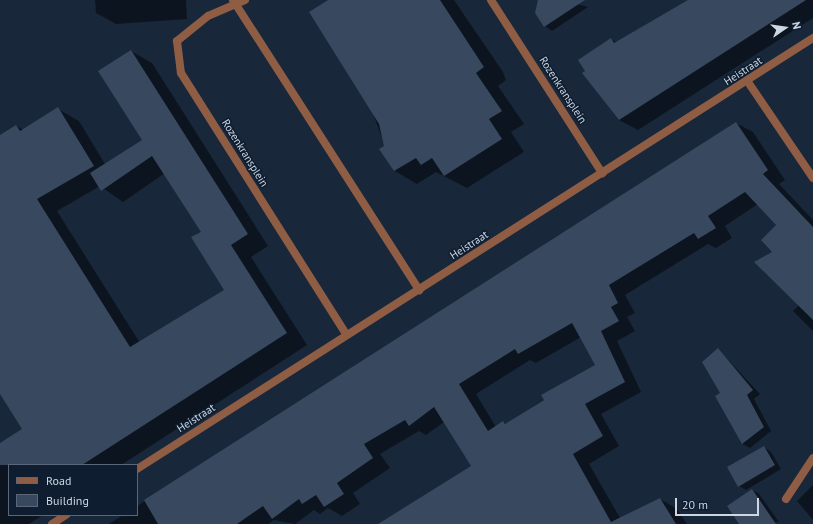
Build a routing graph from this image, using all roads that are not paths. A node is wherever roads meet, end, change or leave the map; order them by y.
1 (491, 0) edge
2 (239, 1) edge
3 (813, 38) edge
4 (748, 82) junction
5 (602, 173) junction
6 (813, 178) edge
7 (419, 290) junction
8 (346, 334) junction
9 (813, 458) edge
10 (138, 468) edge
11 (786, 499) dead end
12 (64, 516) edge
13 (52, 524) edge

1 - 5 street, Rozenkransplein
2 - 7 street, Rozenkransplein
2 - 8 street, Rozenkransplein
3 - 4 street, Heistraat
4 - 5 street, Heistraat
4 - 6 street
5 - 7 street, Heistraat
7 - 8 street, Heistraat
8 - 10 street, Heistraat
9 - 11 street
12 - 13 street

